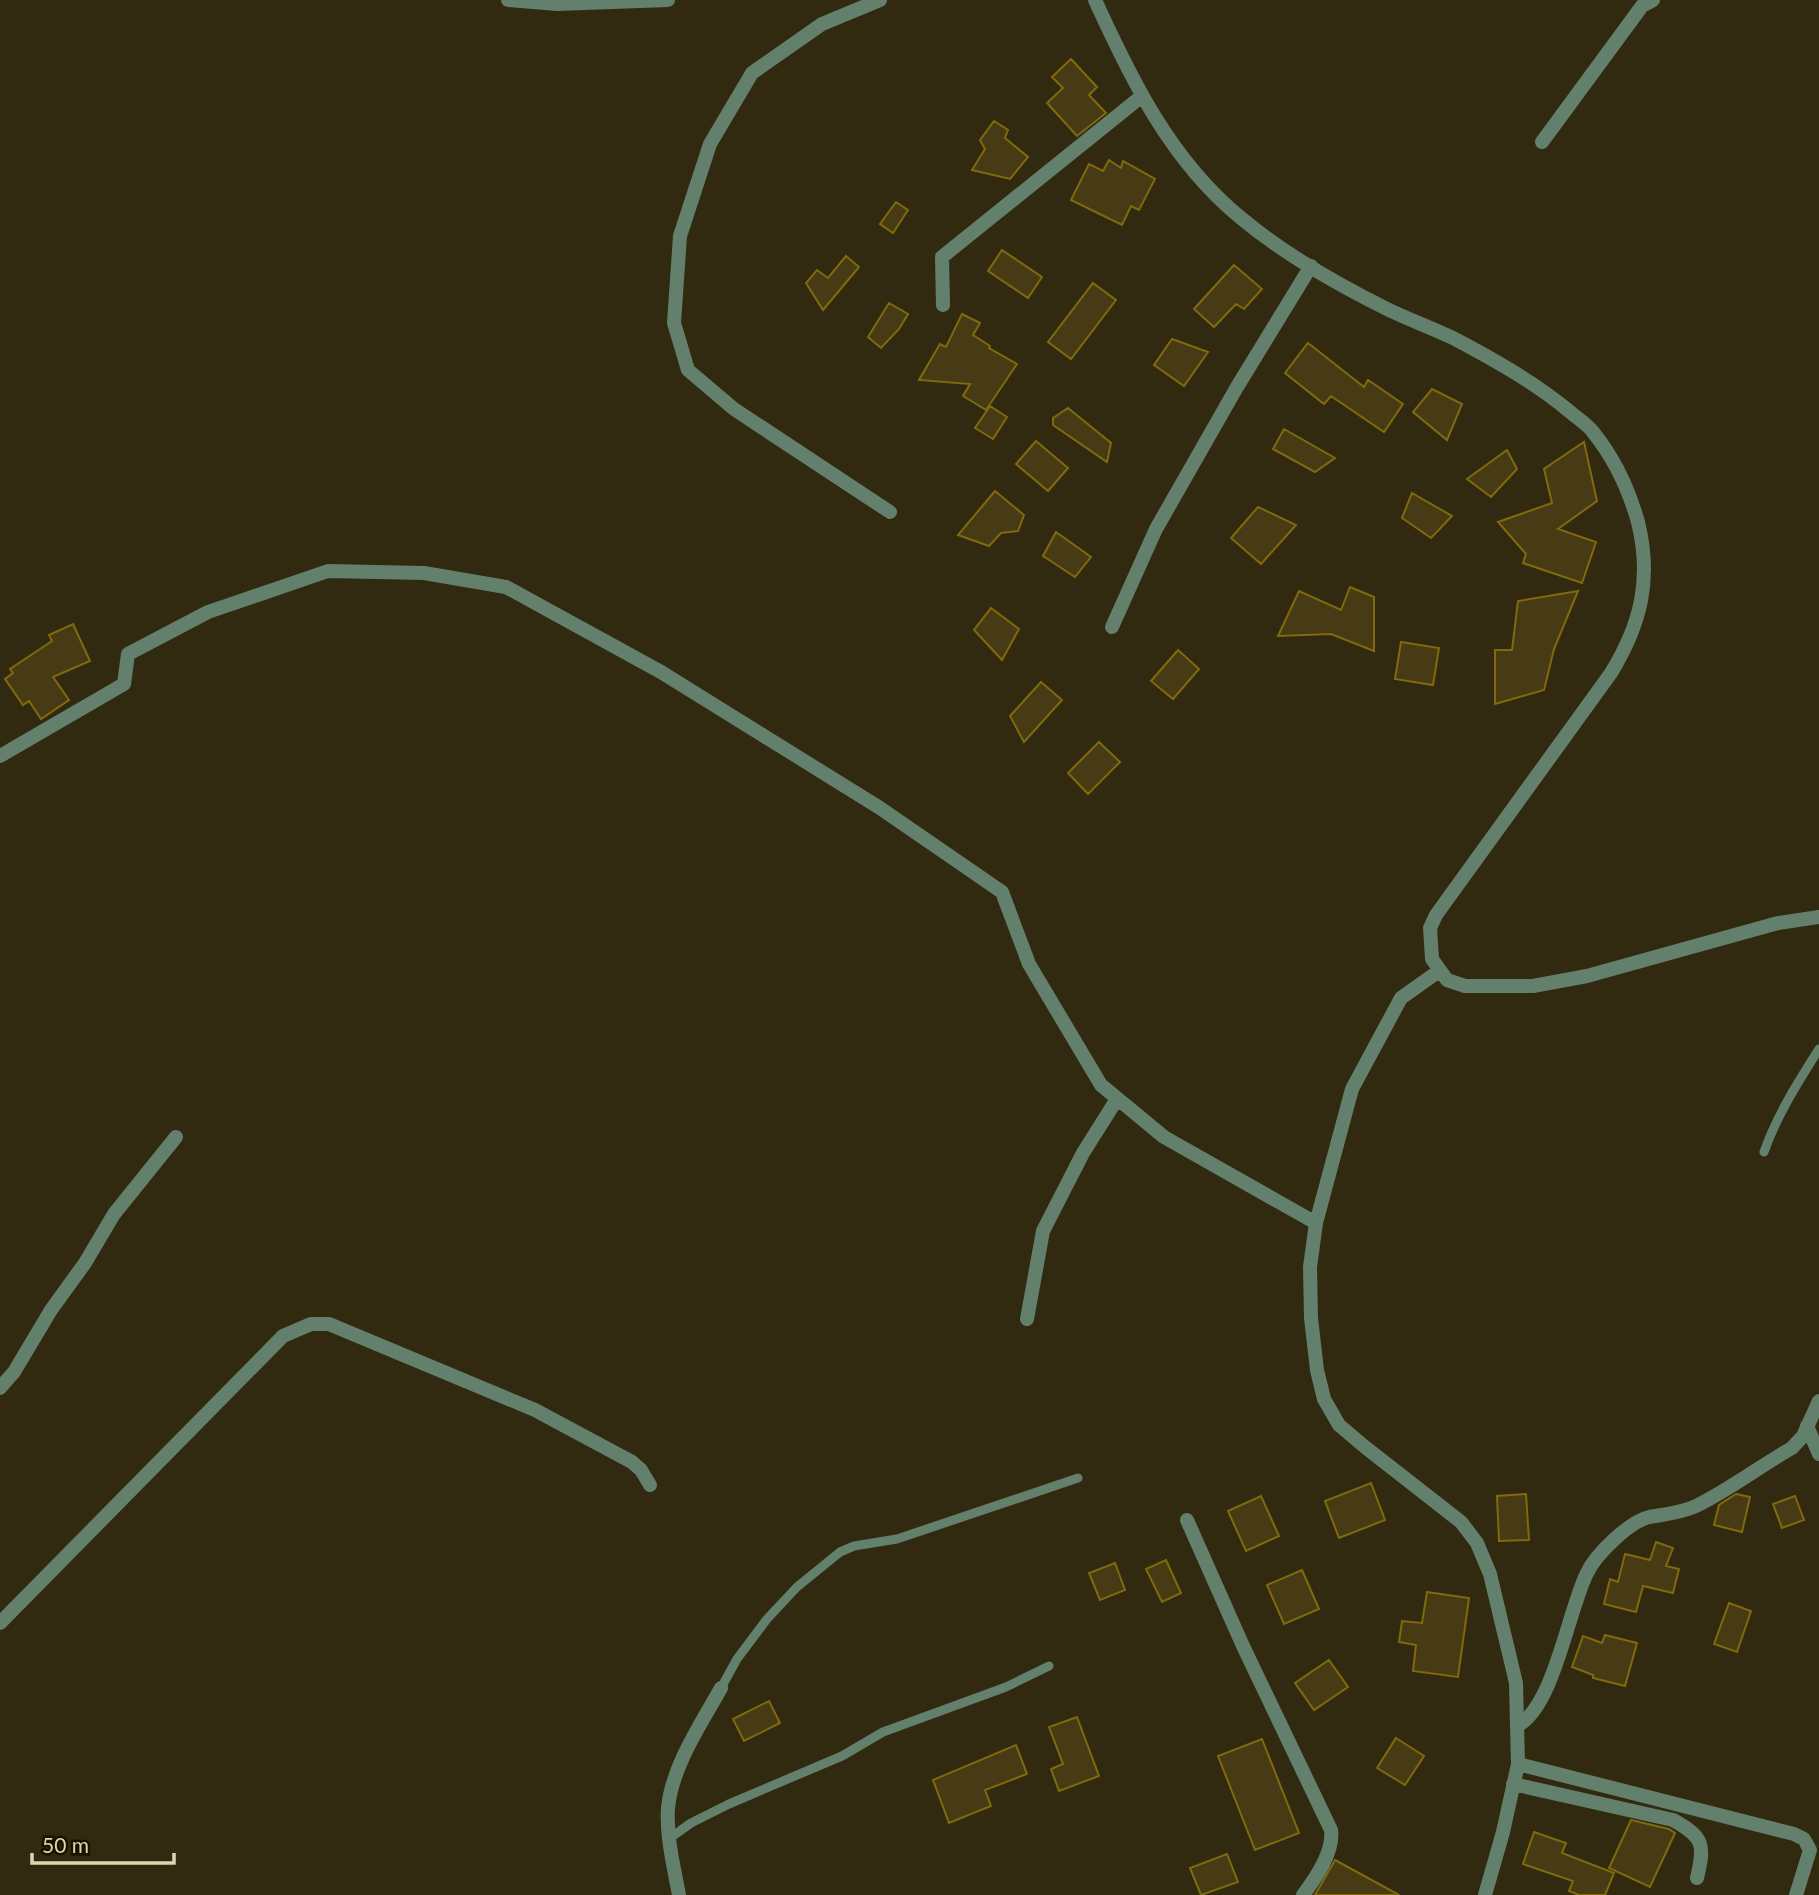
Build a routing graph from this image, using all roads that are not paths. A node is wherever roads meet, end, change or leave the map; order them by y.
1 (508, 0) edge
2 (668, 0) edge
3 (880, 0) edge
4 (1095, 0) edge
5 (1653, 0) edge
6 (1142, 96) junction
7 (1542, 142) dead end
8 (1311, 266) junction
9 (943, 305) dead end
10 (890, 512) dead end
11 (1112, 627) dead end
12 (0, 756) edge
13 (1819, 917) edge
14 (1439, 971) junction
15 (1819, 1049) edge
16 (1117, 1099) junction
17 (176, 1137) dead end
18 (1764, 1152) dead end
19 (1316, 1223) junction
20 (1027, 1319) dead end
21 (0, 1388) edge
22 (1819, 1401) edge
23 (1807, 1426) junction
24 (1819, 1454) edge
25 (1078, 1478) dead end
26 (650, 1485) dead end
27 (1187, 1520) dead end
28 (0, 1623) edge
29 (1049, 1665) dead end
30 (721, 1688) joint
31 (1517, 1726) junction
32 (1518, 1763) junction
33 (1513, 1784) junction
34 (670, 1838) junction
35 (1698, 1878) dead end
36 (679, 1895) edge
37 (1303, 1895) edge
38 (1485, 1895) edge
39 (1796, 1895) edge

1 - 2 street
3 - 10 street
4 - 6 street
5 - 7 street
6 - 8 street
6 - 9 street
8 - 11 street
8 - 14 street
12 - 16 street
13 - 14 street
14 - 19 street
15 - 18 lane
16 - 19 street
16 - 20 street
17 - 21 street
19 - 31 street
22 - 23 street
23 - 24 street
23 - 31 street
25 - 30 lane
26 - 28 street
27 - 37 street
29 - 34 lane
30 - 34 street
31 - 32 street
32 - 33 street
32 - 39 street
33 - 35 street
33 - 38 street
34 - 36 street

